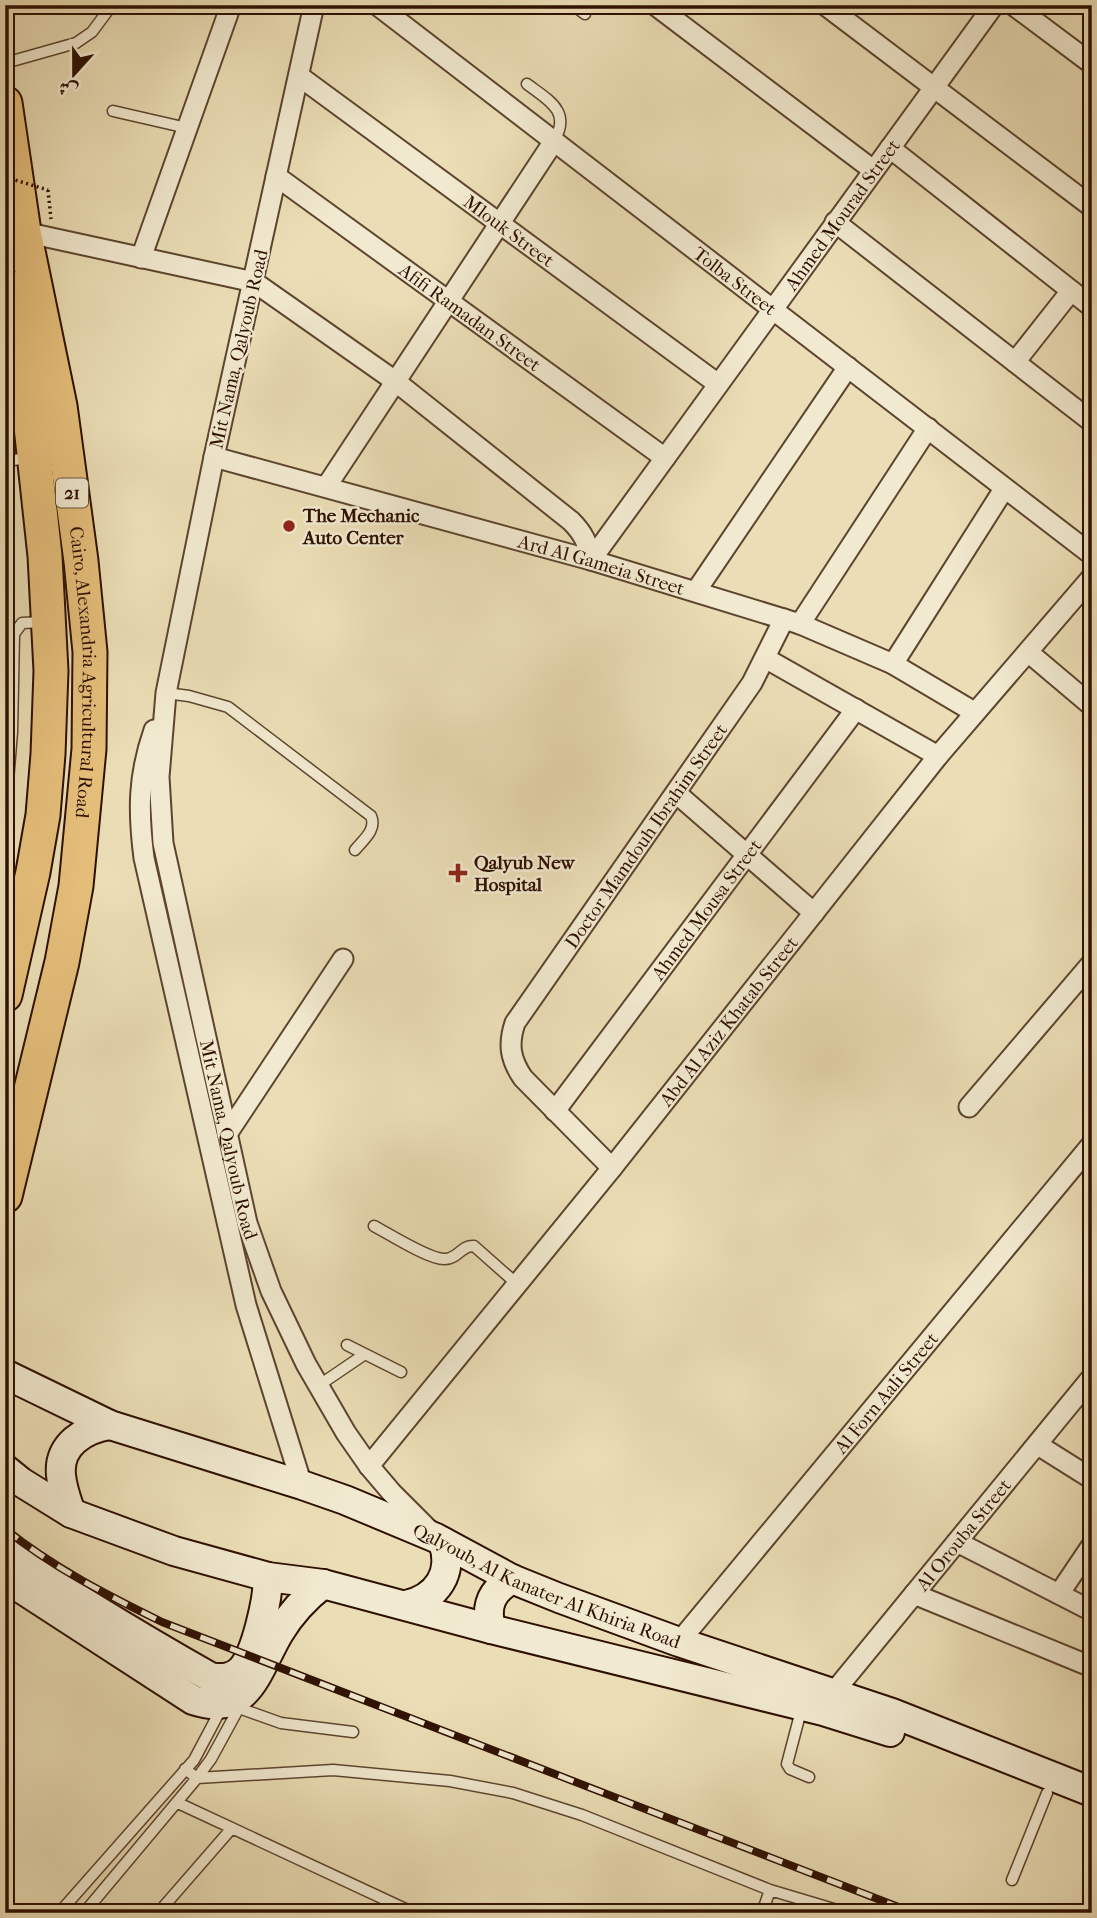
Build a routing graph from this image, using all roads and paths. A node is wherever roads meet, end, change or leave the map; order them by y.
1 (113, 5) edge
2 (231, 5) edge
3 (314, 5) edge
4 (377, 5) edge
5 (573, 5) edge
6 (655, 5) edge
7 (825, 5) edge
8 (994, 5) edge
9 (1013, 5) edge
10 (585, 14) dead end
11 (5, 63) edge
12 (1092, 64) edge
13 (299, 76) junction
14 (527, 84) dead end
15 (934, 88) junction
16 (5, 103) edge
17 (113, 111) dead end
18 (187, 128) junction
19 (554, 141) junction
20 (890, 148) junction
21 (873, 170) junction
22 (276, 176) junction
23 (5, 177) edge
24 (1092, 207) edge
25 (835, 222) junction
26 (499, 223) junction
27 (37, 225) junction
28 (141, 258) junction
29 (254, 282) junction
30 (5, 285) edge
31 (1071, 291) junction
32 (448, 300) junction
33 (1092, 307) edge
34 (772, 309) junction
35 (1015, 362) junction
36 (848, 367) junction
37 (395, 381) junction
38 (718, 384) junction
39 (1092, 422) edge
40 (928, 428) junction
41 (214, 457) junction
42 (665, 458) junction
43 (19, 459) edge
44 (326, 487) junction
45 (1004, 489) junction
46 (1092, 555) edge
47 (591, 560) junction
48 (1092, 577) edge
49 (696, 591) junction
50 (48, 622) junction
51 (792, 622) junction
52 (1028, 652) junction
53 (765, 658) junction
54 (892, 664) junction
55 (9, 685) edge
56 (166, 692) junction
57 (1092, 706) edge
58 (856, 709) junction
59 (975, 712) junction
60 (938, 756) junction
61 (676, 793) junction
62 (5, 817) edge
63 (355, 850) dead end
64 (747, 855) junction
65 (814, 913) junction
66 (343, 959) dead end
67 (1092, 963) edge
68 (5, 995) edge
69 (969, 1107) dead end
70 (555, 1111) junction
71 (227, 1134) junction
72 (1092, 1144) edge
73 (612, 1168) junction
74 (5, 1195) edge
75 (374, 1226) dead end
76 (517, 1284) junction
77 (347, 1345) dead end
78 (365, 1354) junction
79 (401, 1372) dead end
80 (5, 1374) edge
81 (1092, 1377) edge
82 (318, 1387) junction
83 (110, 1425) junction
84 (1038, 1445) junction
85 (369, 1466) junction
86 (5, 1469) edge
87 (1092, 1479) edge
88 (302, 1485) junction
89 (71, 1513) junction
90 (440, 1540) junction
91 (957, 1542) junction
92 (1092, 1545) edge
93 (5, 1551) edge
94 (268, 1577) junction
95 (5, 1578) edge
96 (512, 1579) junction
97 (323, 1584) junction
98 (914, 1594) junction
99 (1059, 1594) junction
100 (406, 1605) junction
101 (1092, 1611) edge
102 (491, 1629) junction
103 (679, 1642) junction
104 (1092, 1667) edge
105 (833, 1693) junction
106 (233, 1696) junction
107 (802, 1707) junction
108 (353, 1732) dead end
109 (186, 1769) junction
110 (809, 1777) dead end
111 (197, 1778) junction
112 (1047, 1793) junction
113 (1092, 1796) edge
114 (178, 1803) junction
115 (232, 1828) junction
116 (1012, 1880) dead end
117 (771, 1890) junction
118 (64, 1911) edge
119 (84, 1913) edge
120 (158, 1913) edge
121 (414, 1913) edge
122 (762, 1913) edge
123 (848, 1913) edge

1 - 11 lane
2 - 18 street
3 - 13 street, Mit Nama, Qalyoub Road
4 - 19 street, Tolba Street
5 - 10 lane
6 - 21 street
7 - 15 street
8 - 15 street, Ahmed Mourad Street
9 - 12 street
13 - 22 street, Mit Nama, Qalyoub Road
13 - 26 street, Mlouk Street
14 - 19 lane
15 - 20 street, Ahmed Mourad Street
15 - 24 street
16 - 27 highway, Cairo, Alexandria Agricultural Road / 21
17 - 18 lane
18 - 28 street
19 - 26 street
19 - 34 street, Tolba Street
20 - 21 street, Ahmed Mourad Street
20 - 31 street
21 - 25 street, Ahmed Mourad Street
22 - 29 street, Mit Nama, Qalyoub Road
22 - 32 street, Afifi Ramadan Street
23 - 27 path, bridge
25 - 34 street, Ahmed Mourad Street
25 - 35 street
26 - 32 street
26 - 38 street, Mlouk Street
27 - 28 street
27 - 74 highway, Cairo, Alexandria Agricultural Road / 21
28 - 29 street
29 - 37 street
29 - 41 street, Mit Nama, Qalyoub Road
30 - 43 highway, Cairo, Alexandria Agricultural Road / 21
31 - 33 street
31 - 35 street
32 - 37 street
32 - 42 street, Afifi Ramadan Street
34 - 36 street, Tolba Street
34 - 38 street, Ahmed Mourad Street
35 - 39 street
36 - 40 street, Tolba Street
36 - 49 street
37 - 44 street
37 - 47 street
38 - 42 street, Ahmed Mourad Street
40 - 45 street, Tolba Street
40 - 51 street, Doctor Mamdouh Ibrahim Street
41 - 44 street, Ard Al Gameia Street
41 - 56 street, Mit Nama, Qalyoub Road
42 - 47 street, Ahmed Mourad Street
43 - 50 highway, Cairo, Alexandria Agricultural Road / 21
44 - 47 street, Ard Al Gameia Street
45 - 46 street, Tolba Street
45 - 54 street
47 - 49 street, Ard Al Gameia Street
48 - 52 street, Abd Al Aziz Khatab Street
49 - 51 street, Ard Al Gameia Street
50 - 55 lane
50 - 68 highway, Cairo, Alexandria Agricultural Road / 21
51 - 53 street, Doctor Mamdouh Ibrahim Street
51 - 54 street, Ard Al Gameia Street
52 - 57 street
52 - 59 street, Abd Al Aziz Khatab Street
53 - 58 street
53 - 61 street, Doctor Mamdouh Ibrahim Street
54 - 59 street, Ard Al Gameia Street
55 - 62 lane
56 - 63 lane
56 - 71 street, Mit Nama, Qalyoub Road
56 - 88 street, Mit Nama, Qalyoub Road
58 - 60 street
58 - 64 street, Ahmed Mousa Street
59 - 60 street, Abd Al Aziz Khatab Street
60 - 65 street, Abd Al Aziz Khatab Street
61 - 64 street
61 - 70 street, Doctor Mamdouh Ibrahim Street
64 - 65 street
64 - 70 street, Ahmed Mousa Street
65 - 73 street, Abd Al Aziz Khatab Street
66 - 71 street
67 - 69 street
70 - 73 street
71 - 82 street, Mit Nama, Qalyoub Road
72 - 103 street, Al Forn Aali Street
73 - 76 street, Abd Al Aziz Khatab Street
75 - 76 lane
76 - 85 street, Abd Al Aziz Khatab Street
77 - 78 lane
78 - 79 lane
78 - 82 lane
80 - 83 main road, Qalyoub, Al Kanater Al Khiria Road
81 - 84 street, Al Orouba Street
82 - 85 street, Mit Nama, Qalyoub Road
83 - 88 main road, Qalyoub, Al Kanater Al Khiria Road
83 - 89 main road
84 - 87 street
84 - 91 street, Al Orouba Street
85 - 90 street, Mit Nama, Qalyoub Road
86 - 89 main road, Qalyoub, Al Kanater Al Khiria Road
88 - 90 main road, Qalyoub, Al Kanater Al Khiria Road
89 - 94 main road, Qalyoub, Al Kanater Al Khiria Road
90 - 96 main road, Qalyoub, Al Kanater Al Khiria Road
90 - 100 main road
91 - 98 street, Al Orouba Street
91 - 99 street
92 - 99 street
93 - 106 main road
94 - 97 main road, Qalyoub, Al Kanater Al Khiria Road
94 - 106 main road
95 - 106 main road
96 - 102 main road
96 - 103 main road, Qalyoub, Al Kanater Al Khiria Road
97 - 100 main road, Qalyoub, Al Kanater Al Khiria Road
97 - 106 main road
98 - 104 street
98 - 105 street, Al Orouba Street
99 - 101 street
100 - 102 main road, Qalyoub, Al Kanater Al Khiria Road
102 - 107 main road, Qalyoub, Al Kanater Al Khiria Road
103 - 105 main road, Qalyoub, Al Kanater Al Khiria Road
105 - 113 main road, Qalyoub, Al Kanater Al Khiria Road
106 - 108 lane
106 - 109 lane
106 - 111 lane
107 - 110 lane
107 - 112 main road, Qalyoub, Al Kanater Al Khiria Road
109 - 111 lane
109 - 118 lane
111 - 114 lane
111 - 117 lane
112 - 113 main road, Qalyoub, Al Kanater Al Khiria Road
112 - 116 lane
114 - 115 lane
114 - 119 lane
115 - 120 lane
115 - 121 lane
117 - 122 lane
117 - 123 lane

